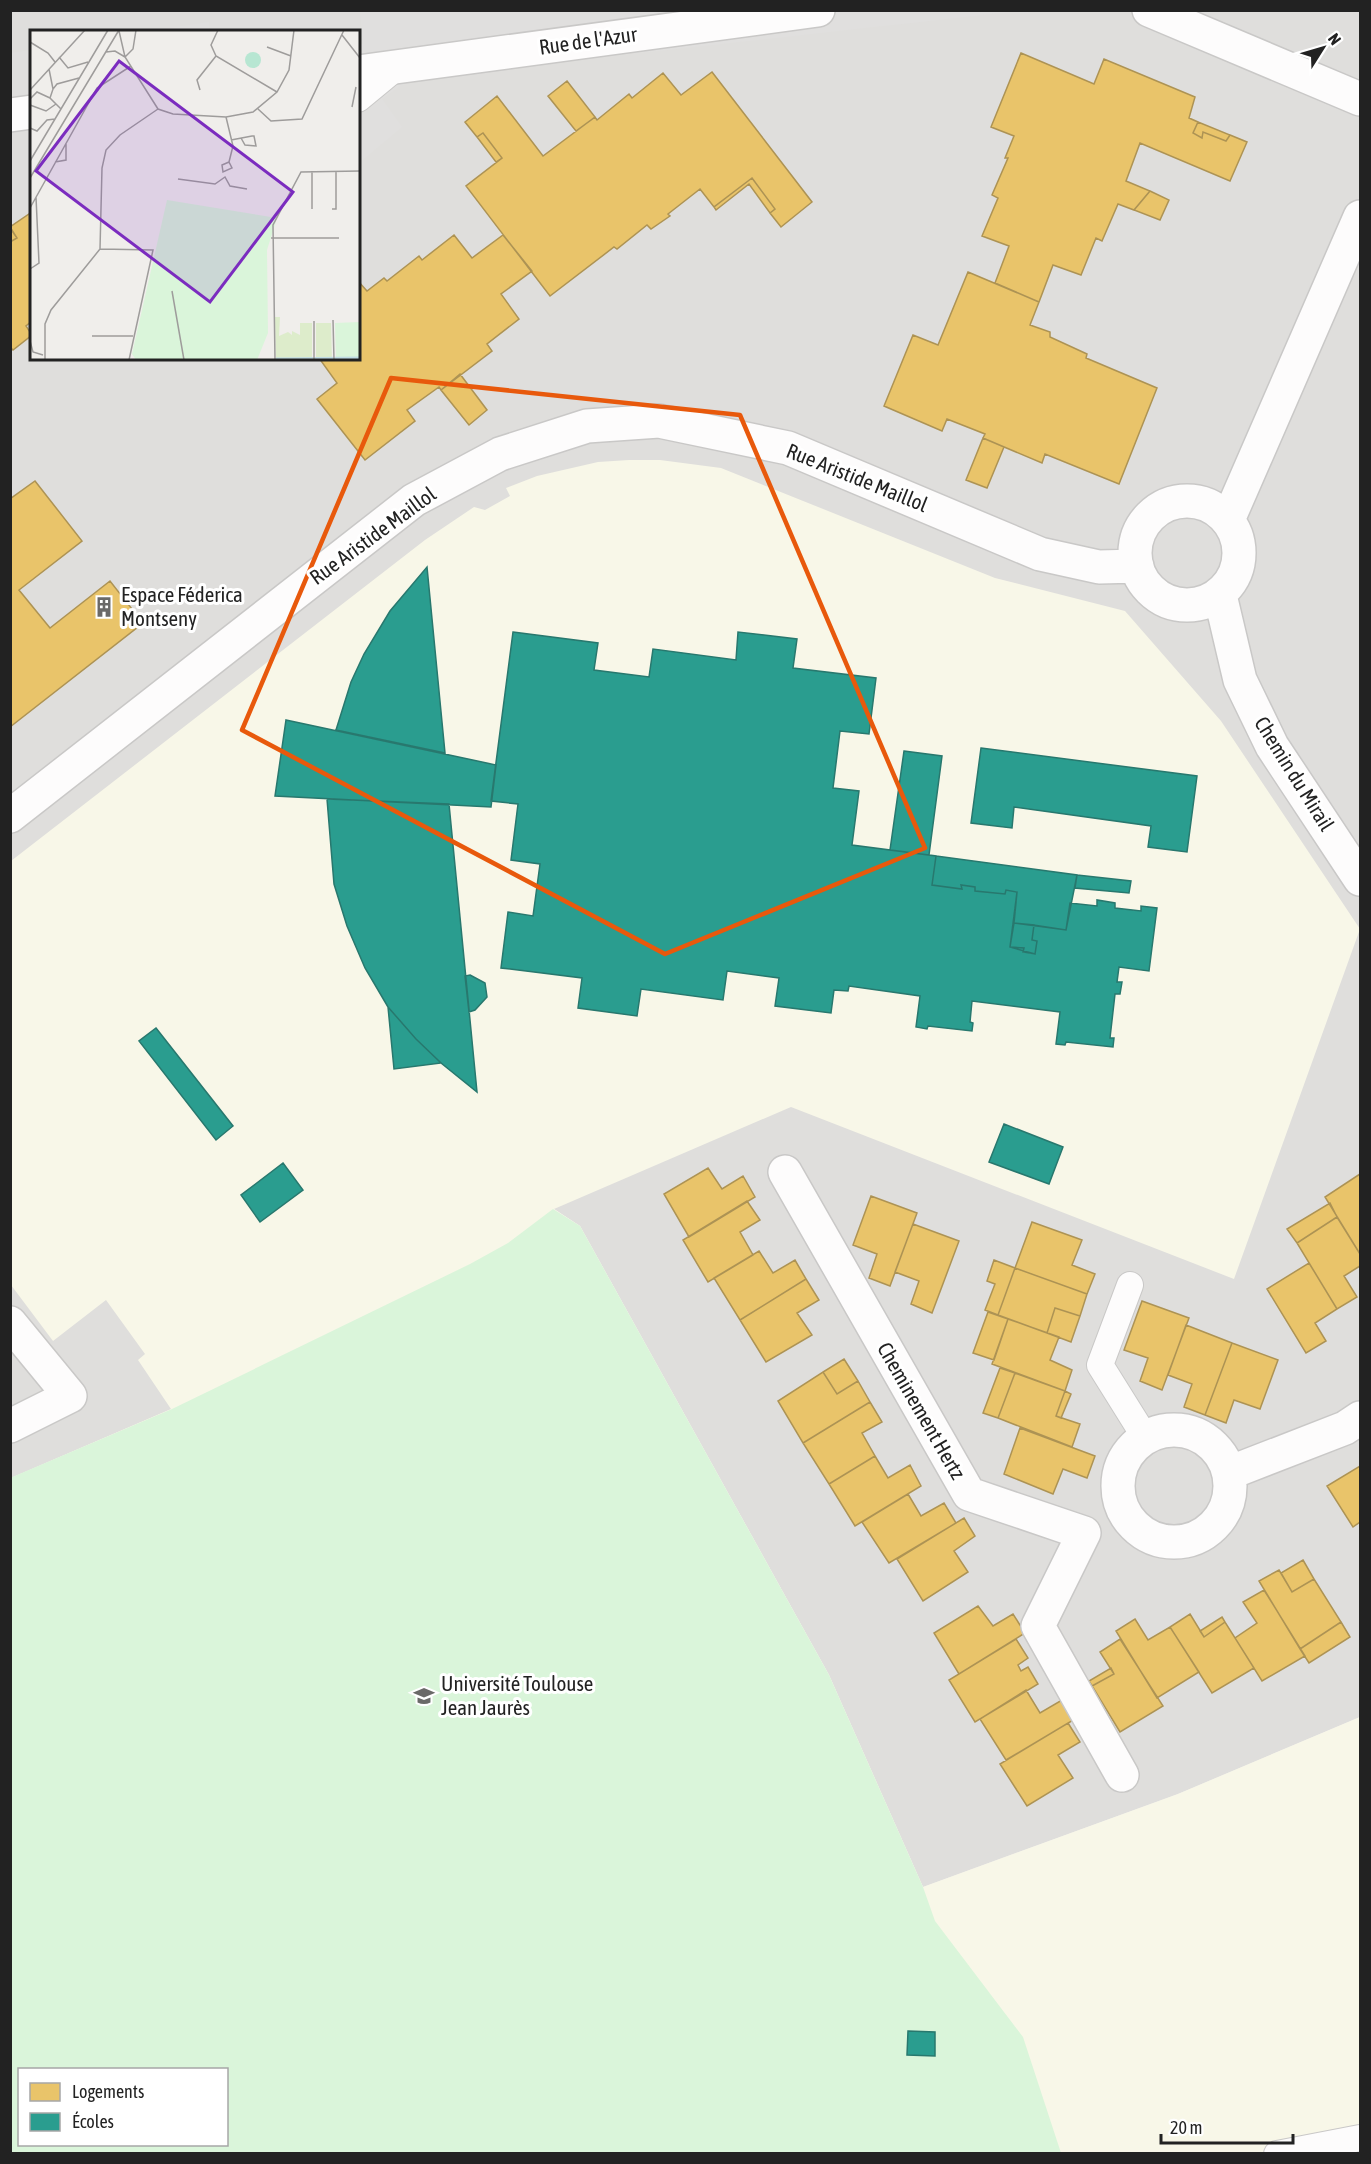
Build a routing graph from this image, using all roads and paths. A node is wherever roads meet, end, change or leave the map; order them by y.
1 (818, 10) edge
2 (1149, 10) edge
3 (398, 66) junction
4 (360, 72) edge
5 (360, 97) edge
6 (1360, 99) edge
7 (30, 112) edge
8 (10, 115) edge
9 (1360, 217) edge
10 (1228, 520) junction
11 (1137, 566) junction
12 (1220, 595) junction
13 (10, 816) edge
14 (1360, 879) edge
15 (785, 1172) dead end
16 (1130, 1285) dead end
17 (10, 1323) edge
18 (1360, 1418) edge
19 (10, 1426) edge
20 (1144, 1437) junction
21 (1229, 1473) junction
22 (1122, 1509) junction
23 (1084, 1533) junction
24 (1122, 1775) dead end
25 (1360, 2138) edge
26 (1278, 2154) edge

1 - 3 street, Rue de l'Azur
2 - 6 street
3 - 4 street, Rue de l'Azur
3 - 5 lane
7 - 8 street
9 - 10 street
10 - 11 street
10 - 12 street
11 - 12 street
11 - 13 street, Rue Aristide Maillol
12 - 14 street, Chemin du Mirail
15 - 23 street, Cheminement Hertz
16 - 20 lane
17 - 19 street
18 - 21 street
20 - 21 street
20 - 22 street
21 - 22 street
22 - 23 street
23 - 24 street
25 - 26 lane

